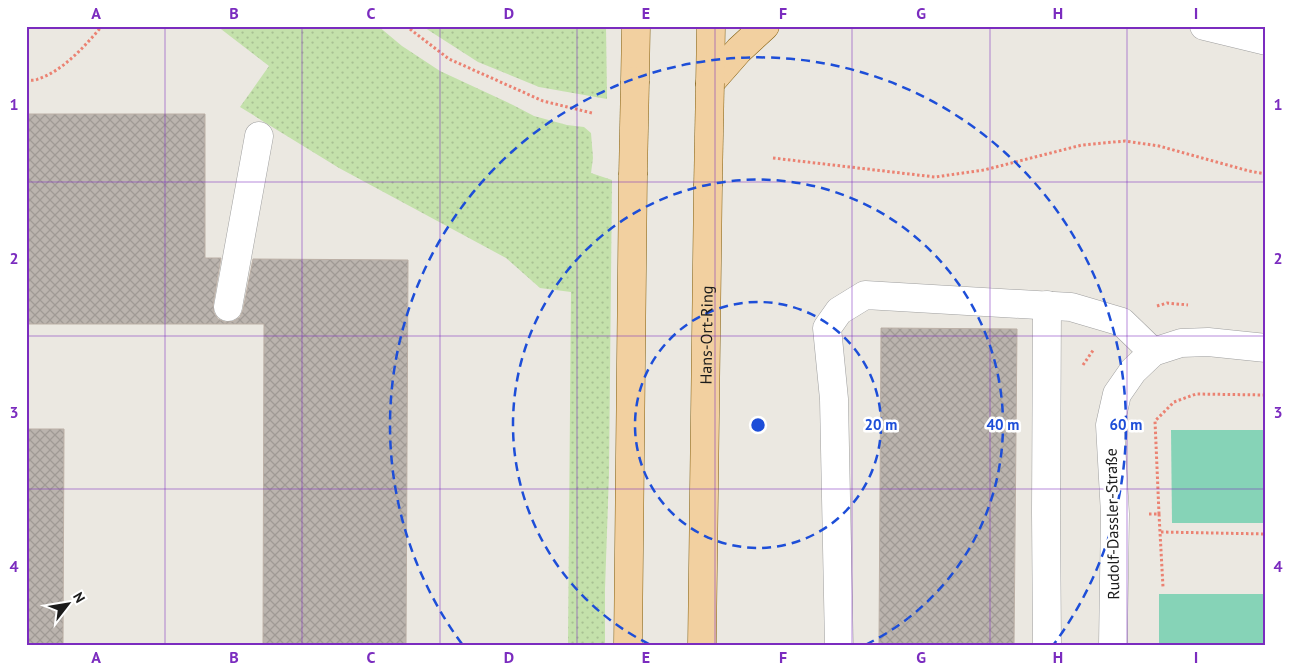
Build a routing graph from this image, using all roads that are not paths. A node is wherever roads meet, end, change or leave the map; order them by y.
1 (636, 26) edge
2 (711, 26) edge
3 (766, 26) edge
4 (1204, 26) edge
5 (1266, 41) edge
6 (710, 83) junction
7 (259, 136) dead end
8 (1047, 305) junction
9 (228, 307) dead end
10 (1266, 348) edge
11 (1153, 352) junction
12 (628, 645) edge
13 (702, 645) edge
14 (839, 645) edge
15 (1047, 645) edge
16 (1113, 645) edge

1 - 12 main road, bridge
2 - 6 main road, Hans-Ort-Ring
3 - 6 main road
4 - 5 street
6 - 13 main road, Hans-Ort-Ring, bridge
7 - 9 street
8 - 11 street
8 - 14 street
8 - 15 street
10 - 11 street, Rudolf-Dassler-Straße
11 - 16 street, Rudolf-Dassler-Straße

